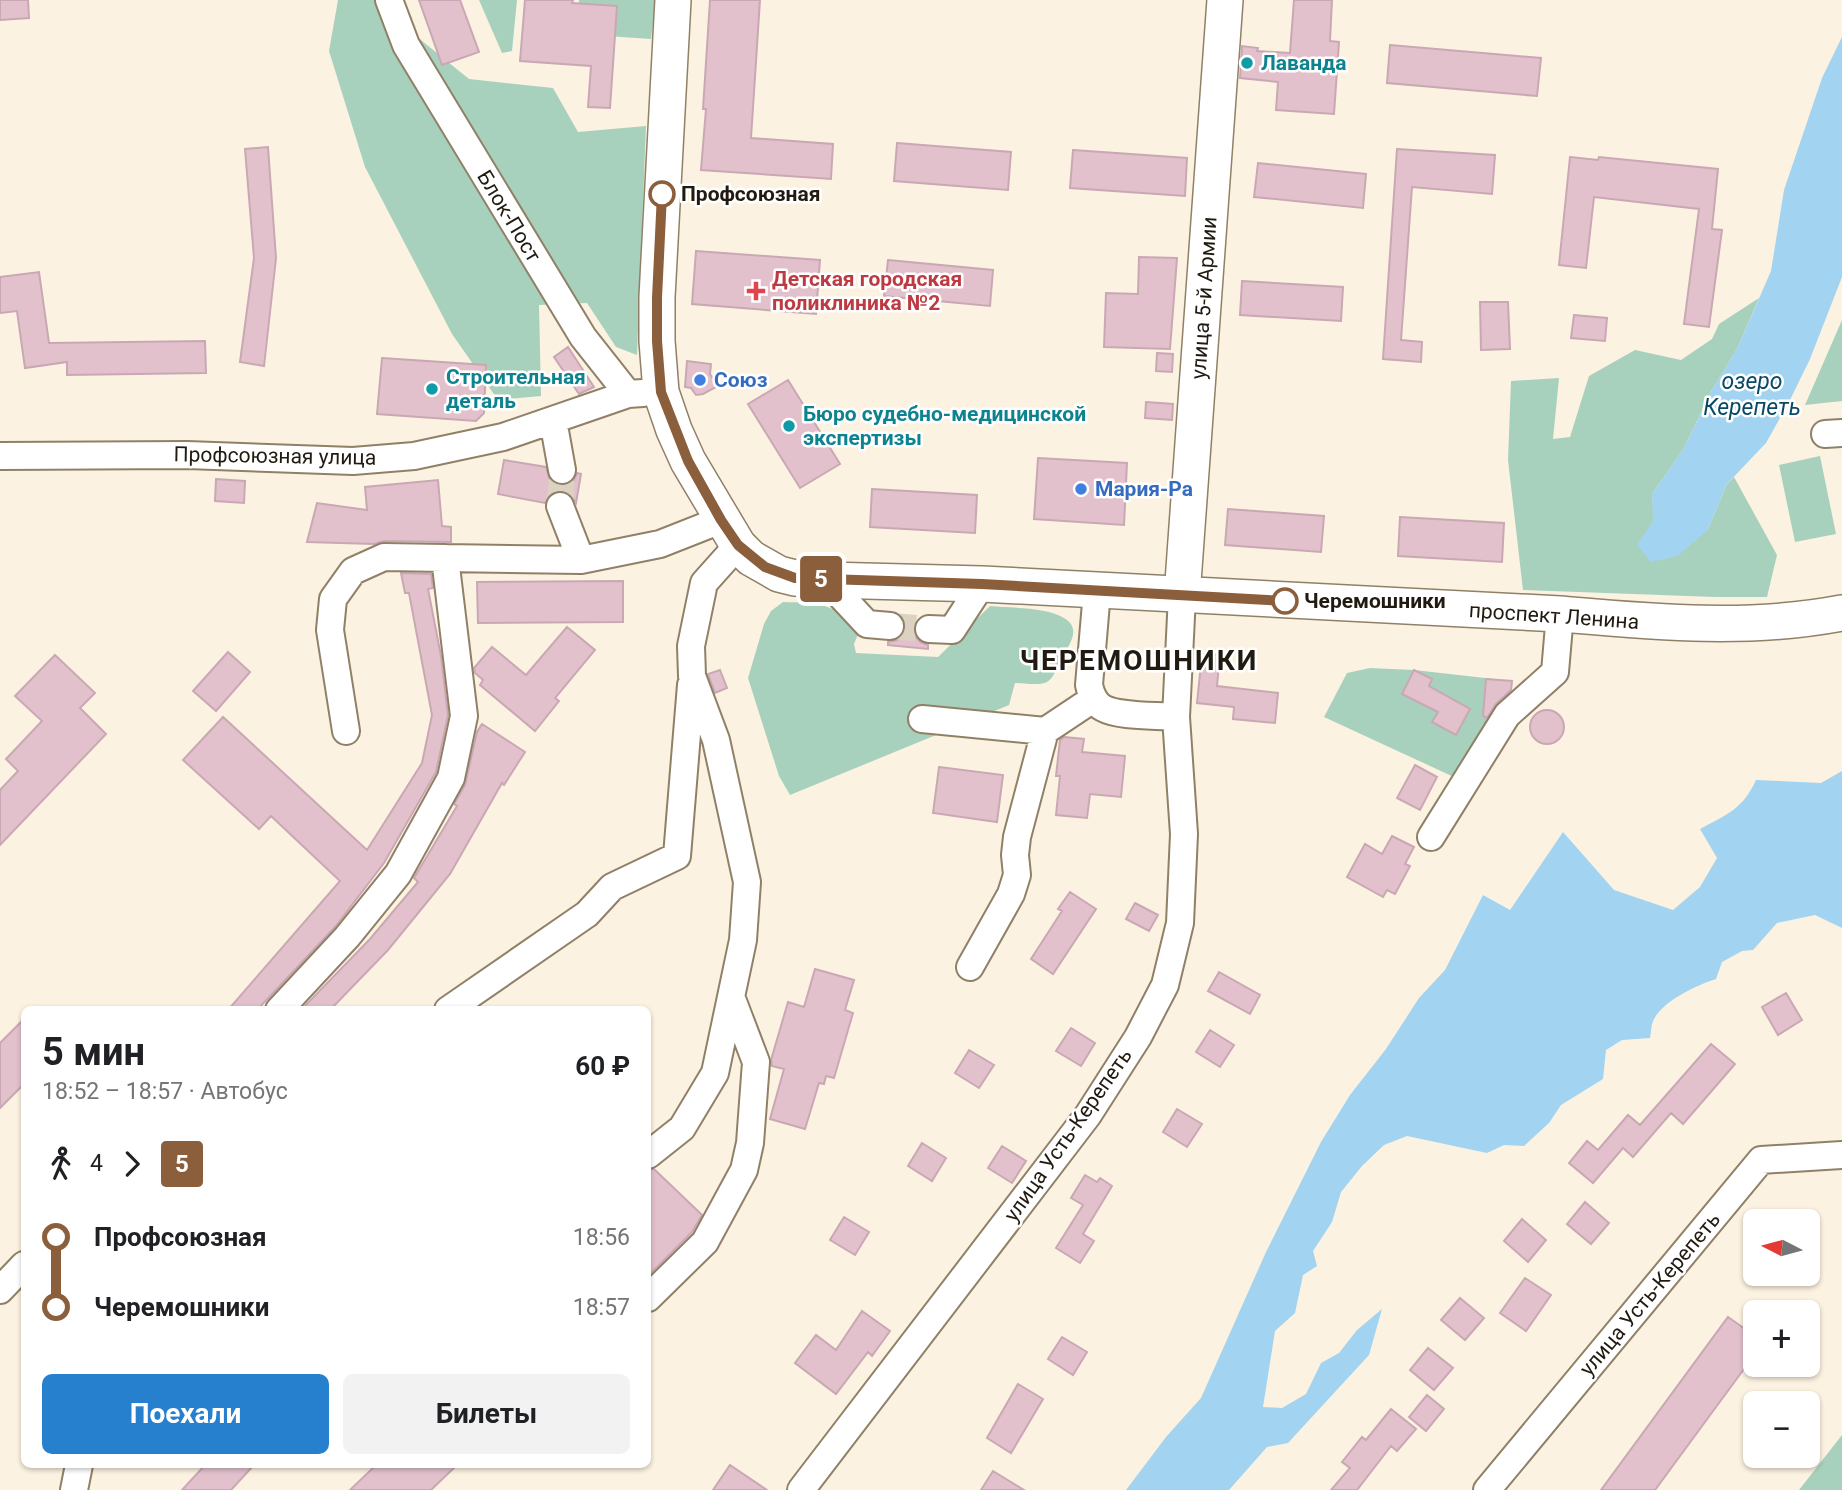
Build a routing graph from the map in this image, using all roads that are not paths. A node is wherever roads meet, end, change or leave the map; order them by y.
1 (389, 0) edge
2 (673, 0) edge
3 (1225, 0) edge
4 (644, 393) junction
5 (553, 419) junction
6 (0, 456) edge
7 (562, 470) tunnel mouth
8 (560, 506) tunnel mouth
9 (729, 533) junction
10 (444, 558) junction
11 (581, 560) junction
12 (826, 580) junction
13 (982, 584) junction
14 (1097, 591) junction
15 (1182, 596) junction
16 (1842, 613) edge
17 (1560, 614) junction
18 (890, 626) tunnel mouth
19 (929, 629) tunnel mouth
20 (692, 676) junction
21 (1093, 699) junction
22 (1176, 717) junction
23 (922, 719) dead end
24 (346, 731) dead end
25 (1045, 731) junction
26 (1431, 837) dead end
27 (970, 967) dead end
28 (732, 999) junction
29 (283, 1006) edge
30 (454, 1006) edge
31 (651, 1153) edge
32 (1842, 1155) edge
33 (21, 1268) edge
34 (0, 1290) edge
35 (651, 1295) edge
36 (78, 1468) edge
37 (74, 1490) edge
38 (802, 1490) edge
39 (1488, 1490) edge

1 - 4 street, Блок-Пост
2 - 4 main road
3 - 15 main road, улица 5-й Армии
4 - 5 street, Профсоюзная улица
4 - 9 main road
5 - 6 street, Профсоюзная улица
5 - 7 street
8 - 11 street
9 - 11 street
9 - 12 main road, проспект Ленина
9 - 20 street
10 - 11 street
10 - 24 street
10 - 29 street
12 - 13 main road, проспект Ленина
12 - 18 street
13 - 14 main road, проспект Ленина
13 - 19 street
14 - 15 main road, проспект Ленина
14 - 21 street
15 - 17 main road, проспект Ленина
15 - 22 street, улица Усть-Керепеть
16 - 17 main road, проспект Ленина
17 - 26 street
20 - 28 street
20 - 30 street
21 - 22 street
21 - 25 street
22 - 38 street, улица Усть-Керепеть
23 - 25 street
25 - 27 street
28 - 31 street
28 - 35 street
32 - 39 street, улица Усть-Керепеть
33 - 34 street
36 - 37 street

